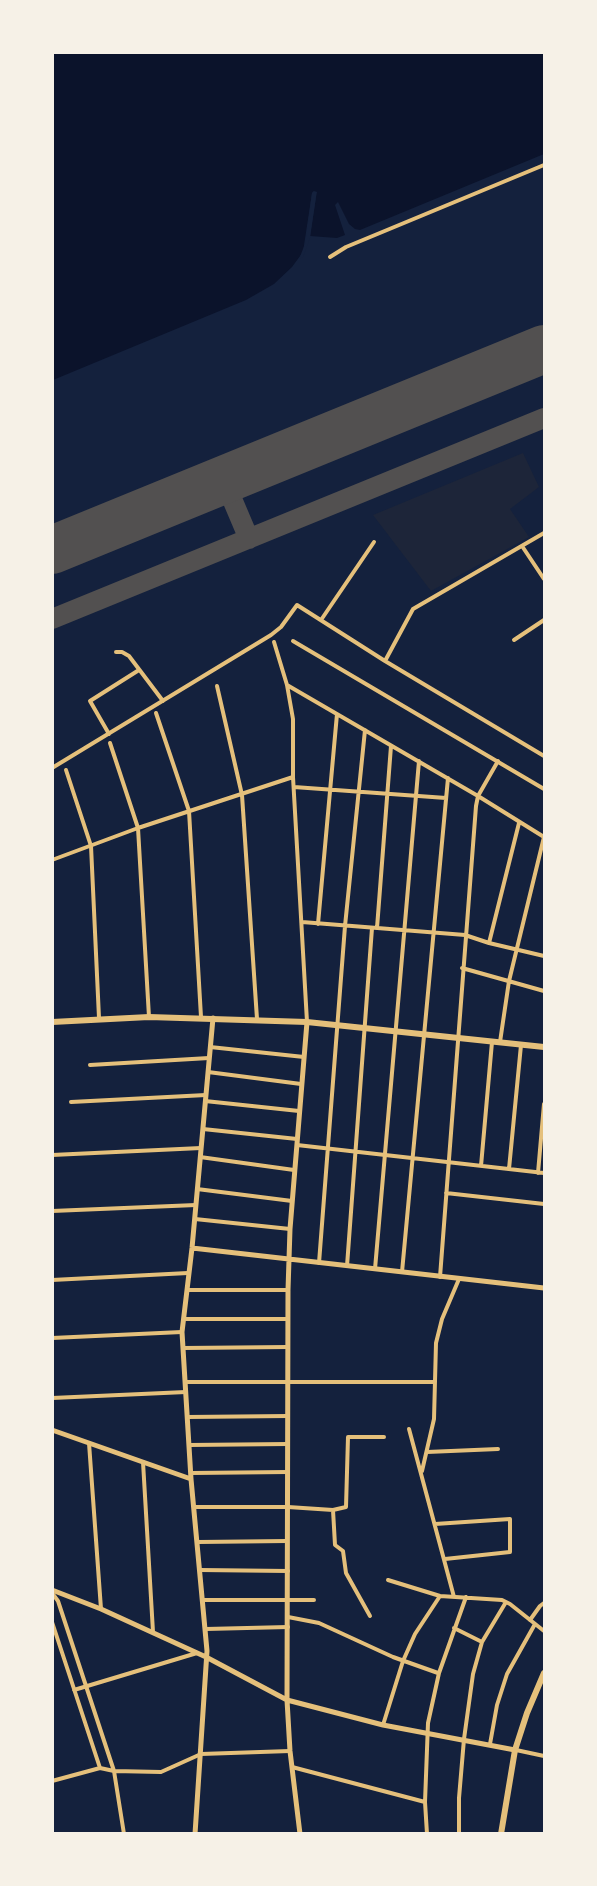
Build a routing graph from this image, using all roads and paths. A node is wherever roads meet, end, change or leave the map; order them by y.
1 (544, 165) edge
2 (330, 257) dead end
3 (544, 533) edge
4 (374, 542) dead end
5 (522, 546) junction
6 (544, 579) edge
7 (321, 620) junction
8 (544, 620) edge
9 (514, 640) dead end
10 (293, 641) dead end
11 (274, 642) dead end
12 (116, 652) dead end
13 (386, 661) junction
14 (139, 670) junction
15 (287, 685) junction
16 (217, 686) dead end
17 (163, 701) junction
18 (156, 713) dead end
19 (337, 714) junction
20 (365, 730) junction
21 (109, 734) junction
22 (110, 743) dead end
23 (391, 746) junction
24 (544, 756) edge
25 (419, 761) junction
26 (498, 761) junction
27 (53, 765) edge
28 (66, 770) dead end
29 (293, 777) junction
30 (448, 778) junction
31 (294, 787) junction
32 (329, 789) junction
33 (544, 789) edge
34 (358, 791) junction
35 (387, 793) junction
36 (242, 795) junction
37 (415, 795) junction
38 (478, 796) junction
39 (446, 798) junction
40 (189, 811) junction
41 (519, 823) junction
42 (138, 828) junction
43 (544, 837) edge
44 (91, 846) junction
45 (52, 860) edge
46 (302, 922) junction
47 (318, 924) junction
48 (345, 926) junction
49 (375, 928) junction
50 (404, 930) junction
51 (433, 933) junction
52 (465, 935) junction
53 (489, 943) junction
54 (516, 949) junction
55 (544, 955) edge
56 (462, 968) junction
57 (509, 981) junction
58 (544, 991) edge
59 (149, 1017) junction
60 (201, 1017) junction
61 (99, 1018) junction
62 (213, 1018) junction
63 (257, 1019) junction
64 (52, 1022) edge
65 (306, 1022) junction
66 (337, 1025) junction
67 (366, 1028) junction
68 (396, 1031) junction
69 (424, 1034) junction
70 (458, 1037) junction
71 (496, 1041) junction
72 (520, 1044) junction
73 (210, 1047) junction
74 (544, 1047) edge
75 (304, 1057) junction
76 (210, 1058) junction
77 (90, 1065) dead end
78 (208, 1072) junction
79 (302, 1084) junction
80 (206, 1098) junction
81 (71, 1102) dead end
82 (544, 1104) edge
83 (299, 1111) junction
84 (203, 1129) junction
85 (297, 1142) junction
86 (201, 1148) junction
87 (327, 1149) junction
88 (355, 1152) junction
89 (52, 1155) edge
90 (385, 1155) junction
91 (200, 1157) junction
92 (412, 1158) junction
93 (448, 1162) junction
94 (481, 1166) junction
95 (509, 1169) junction
96 (294, 1170) junction
97 (538, 1173) junction
98 (544, 1173) edge
99 (197, 1189) junction
100 (446, 1192) junction
101 (292, 1201) junction
102 (544, 1204) edge
103 (196, 1205) junction
104 (52, 1211) edge
105 (195, 1219) junction
106 (290, 1229) junction
107 (192, 1248) junction
108 (288, 1260) junction
109 (319, 1264) junction
110 (347, 1267) junction
111 (375, 1270) junction
112 (189, 1273) junction
113 (402, 1273) junction
114 (440, 1277) junction
115 (459, 1279) junction
116 (52, 1280) edge
117 (544, 1288) edge
118 (187, 1290) junction
119 (288, 1290) junction
120 (183, 1319) junction
121 (288, 1319) junction
122 (182, 1332) junction
123 (52, 1338) edge
124 (288, 1347) junction
125 (182, 1348) junction
126 (185, 1382) junction
127 (288, 1382) junction
128 (435, 1382) junction
129 (186, 1392) junction
130 (52, 1398) edge
131 (288, 1416) junction
132 (187, 1417) junction
133 (409, 1429) dead end
134 (52, 1430) edge
135 (384, 1437) dead end
136 (89, 1443) junction
137 (288, 1444) junction
138 (189, 1445) junction
139 (498, 1449) dead end
140 (427, 1452) junction
141 (143, 1462) junction
142 (422, 1471) junction
143 (288, 1472) junction
144 (191, 1476) junction
145 (195, 1508) junction
146 (288, 1508) junction
147 (333, 1510) junction
148 (435, 1524) junction
149 (288, 1541) junction
150 (198, 1542) junction
151 (445, 1559) junction
152 (200, 1570) junction
153 (288, 1571) junction
154 (388, 1580) dead end
155 (52, 1592) edge
156 (440, 1596) junction
157 (454, 1597) junction
158 (466, 1597) junction
159 (288, 1599) junction
160 (203, 1600) junction
161 (314, 1600) dead end
162 (506, 1602) junction
163 (544, 1603) edge
164 (101, 1609) junction
165 (370, 1616) dead end
166 (288, 1617) junction
167 (530, 1620) junction
168 (52, 1622) edge
169 (535, 1624) junction
170 (288, 1628) junction
171 (454, 1628) junction
172 (206, 1629) junction
173 (544, 1631) edge
174 (153, 1633) junction
175 (482, 1642) junction
176 (198, 1653) junction
177 (206, 1657) junction
178 (403, 1660) junction
179 (439, 1673) junction
180 (544, 1673) edge
181 (86, 1687) junction
182 (74, 1690) junction
183 (287, 1700) junction
184 (383, 1725) junction
185 (427, 1734) junction
186 (464, 1739) junction
187 (490, 1744) junction
188 (515, 1750) junction
189 (290, 1751) junction
190 (201, 1754) junction
191 (544, 1756) edge
192 (292, 1767) junction
193 (100, 1768) junction
194 (114, 1771) junction
195 (52, 1781) edge
196 (425, 1802) junction
197 (124, 1833) edge
198 (195, 1833) edge
199 (300, 1833) edge
200 (427, 1833) edge
201 (459, 1833) edge
202 (501, 1833) edge

1 - 2 street
3 - 5 street
4 - 7 street
5 - 6 street
5 - 13 street
7 - 13 street
7 - 17 street
8 - 9 street
10 - 26 street
11 - 15 street
12 - 14 street
13 - 24 street
14 - 17 street
14 - 21 street
15 - 19 street
15 - 29 street
16 - 36 street
17 - 21 street
18 - 40 street
19 - 20 street
19 - 32 street
20 - 23 street
20 - 34 street
21 - 27 street
22 - 42 street
23 - 25 street
23 - 35 street
25 - 30 street
25 - 37 street
26 - 33 street
26 - 38 street
28 - 44 street
29 - 31 street
29 - 36 street
30 - 38 street
30 - 39 street
31 - 32 street
31 - 46 street
32 - 34 street
32 - 47 street
34 - 35 street
34 - 48 street
35 - 37 street
35 - 49 street
36 - 40 street
36 - 63 street
37 - 39 street
37 - 50 street
38 - 41 street
38 - 52 street
39 - 51 street
40 - 42 street
40 - 60 street
41 - 43 street
41 - 53 street
42 - 44 street
42 - 59 street
43 - 54 street
44 - 45 street
44 - 61 street
46 - 47 street
46 - 65 street
47 - 48 street
48 - 49 street
48 - 66 street
49 - 50 street
49 - 67 street
50 - 51 street
50 - 68 street
51 - 52 street
51 - 69 street
52 - 53 street
52 - 56 street
53 - 54 street
54 - 55 street
54 - 57 street
56 - 57 street
56 - 70 street
57 - 58 street
57 - 71 street
59 - 60 main road
59 - 61 main road
60 - 62 main road
61 - 64 main road
62 - 63 main road
62 - 73 street
63 - 65 main road
65 - 66 main road
65 - 75 street
66 - 67 main road
66 - 87 street
67 - 68 main road
67 - 88 street
68 - 69 main road
68 - 90 street
69 - 70 main road
69 - 92 street
70 - 71 main road
70 - 93 street
71 - 72 main road
71 - 94 street
72 - 74 main road
72 - 95 street
73 - 75 street
73 - 76 street
75 - 79 street
76 - 77 street
76 - 78 street
78 - 79 street
78 - 80 street
79 - 83 street
80 - 81 street
80 - 83 street
80 - 84 street
82 - 97 street
83 - 85 street
84 - 85 street
84 - 86 street
85 - 87 street
85 - 96 street
86 - 89 street
86 - 91 street
87 - 88 street
87 - 109 street
88 - 90 street
88 - 110 street
90 - 92 street
90 - 111 street
91 - 96 street
91 - 99 street
92 - 93 street
92 - 113 street
93 - 94 street
93 - 100 street
94 - 95 street
95 - 97 street
96 - 101 street
97 - 98 street
99 - 101 street
99 - 103 street
100 - 102 street
100 - 114 street
101 - 106 street
103 - 104 street
103 - 105 street
105 - 106 street
105 - 107 street
106 - 108 street
107 - 108 street
107 - 112 street
108 - 109 street
108 - 119 street
109 - 110 street
110 - 111 street
111 - 113 street
112 - 116 street
112 - 118 street
113 - 114 street
114 - 115 street
115 - 117 street
115 - 128 street
118 - 119 street
118 - 120 street
119 - 121 street
120 - 121 street
120 - 122 street
121 - 124 street
122 - 123 street
122 - 125 street
124 - 125 street
124 - 127 street
125 - 126 street
126 - 127 street
126 - 129 street
127 - 128 street
127 - 131 street
128 - 140 street
129 - 130 street
129 - 132 street
131 - 132 street
131 - 137 street
132 - 138 street
133 - 142 street
134 - 136 street
135 - 147 street
136 - 141 street
136 - 164 street
137 - 138 street
137 - 143 street
138 - 144 street
139 - 140 street
140 - 142 street
141 - 144 street
141 - 174 street
142 - 148 street
143 - 144 street
143 - 146 street
144 - 145 street
145 - 146 street
145 - 150 street
146 - 147 street
146 - 149 street
147 - 165 street
148 - 151 street
148 - 151 street
149 - 150 street
149 - 153 street
150 - 152 street
151 - 157 street
152 - 153 street
152 - 160 street
153 - 159 street
154 - 156 street
155 - 164 street
155 - 181 street
156 - 157 street
156 - 178 street
157 - 158 street
158 - 162 street
158 - 171 street
159 - 160 street
159 - 161 street
159 - 166 street
160 - 172 street
162 - 167 street
162 - 175 street
163 - 167 street
164 - 174 street
166 - 170 street
166 - 178 street
167 - 169 street
168 - 182 street
169 - 173 street
169 - 187 street
170 - 172 street
170 - 183 street
171 - 175 street
171 - 179 street
172 - 177 street
174 - 176 street
175 - 186 street
176 - 177 street
176 - 181 street
177 - 183 street
177 - 190 street
178 - 179 street
178 - 184 street
179 - 185 street
180 - 188 main road
181 - 182 street
181 - 194 street
182 - 193 street
183 - 184 street
183 - 189 street
184 - 185 street
185 - 186 street
185 - 196 street
186 - 187 street
186 - 201 street
187 - 188 street
188 - 191 street
188 - 202 main road
189 - 190 street
189 - 192 street
190 - 194 street
190 - 198 street
192 - 196 street
192 - 199 street
193 - 194 street
193 - 195 street
194 - 197 street
196 - 200 street

